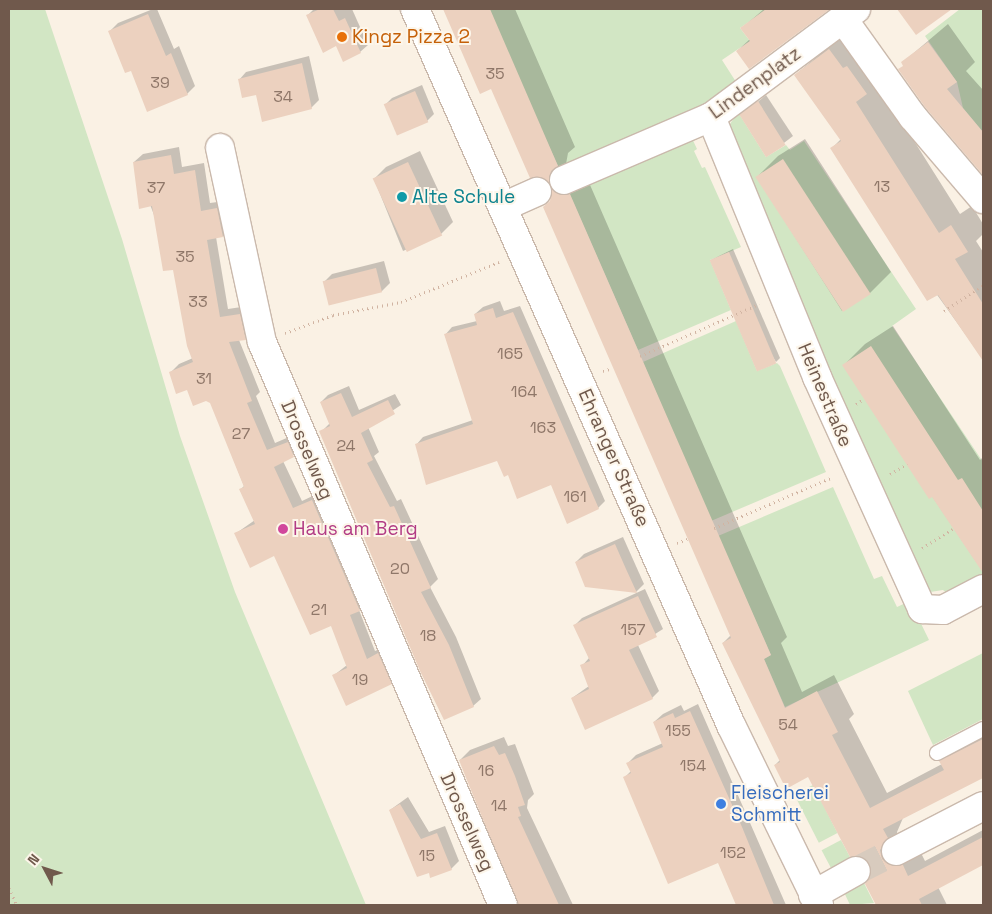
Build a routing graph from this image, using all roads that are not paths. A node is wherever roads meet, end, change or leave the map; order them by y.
1 (415, 9) edge
2 (850, 14) edge
3 (711, 117) junction
4 (220, 148) dead end
5 (564, 180) dead end
6 (536, 192) dead end
7 (983, 199) edge
8 (505, 206) junction
9 (983, 589) edge
10 (983, 729) edge
11 (937, 753) dead end
12 (983, 806) edge
13 (896, 851) tunnel mouth
14 (856, 871) tunnel mouth
15 (816, 900) edge
16 (503, 905) edge

1 - 8 street, Ehranger Straße
2 - 3 street, Lindenplatz
2 - 7 street
3 - 5 street, Lindenplatz
3 - 9 street, Heinestraße
4 - 16 street, Drosselweg
6 - 8 street
8 - 15 street, Ehranger Straße
10 - 11 lane
12 - 13 street
14 - 15 street

